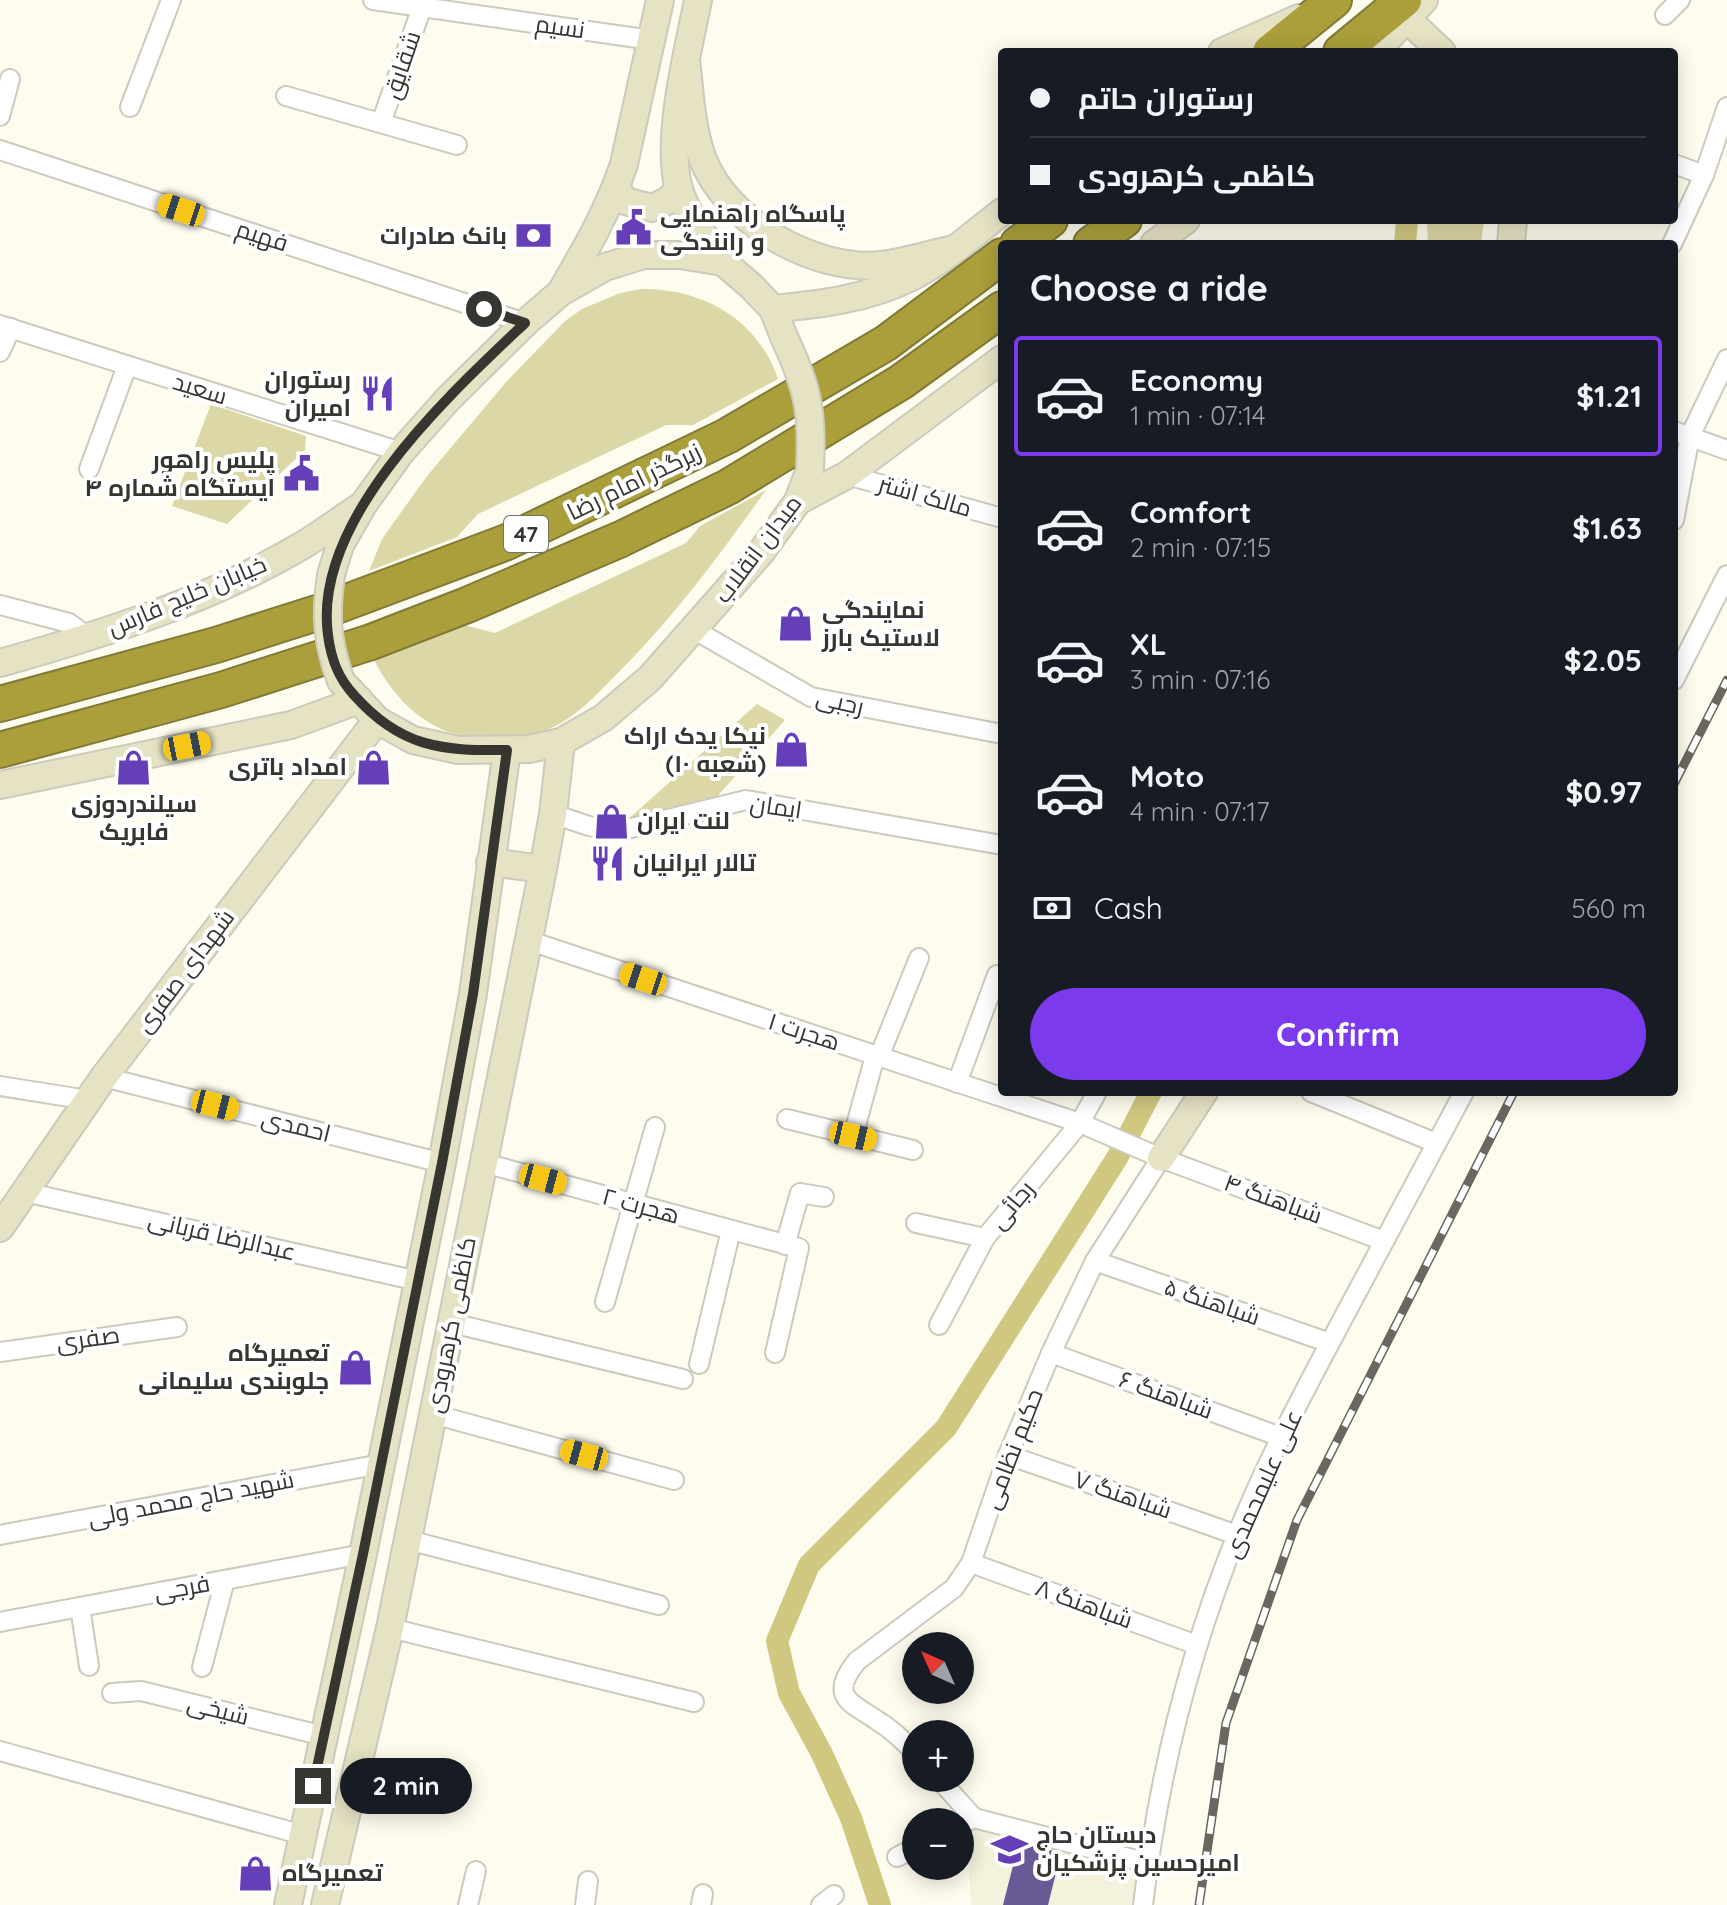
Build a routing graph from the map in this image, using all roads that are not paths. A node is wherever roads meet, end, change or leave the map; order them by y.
1 (171, 0) edge
2 (373, 0) edge
3 (660, 0) edge
4 (698, 0) edge
5 (1680, 0) edge
6 (1329, 4) edge
7 (422, 7) junction
8 (1412, 7) edge
9 (1665, 15) dead end
10 (651, 40) junction
11 (1231, 48) edge
12 (1275, 48) edge
13 (1347, 48) edge
14 (1378, 48) edge
15 (1439, 48) edge
16 (686, 60) junction
17 (10, 79) dead end
18 (286, 96) dead end
19 (130, 107) dead end
20 (1727, 107) edge
21 (0, 116) edge
22 (381, 123) junction
23 (1722, 137) edge
24 (457, 145) dead end
25 (0, 150) edge
26 (1678, 165) edge
27 (1704, 175) junction
28 (616, 188) junction
29 (679, 190) junction
30 (998, 215) edge
31 (1045, 224) edge
32 (1118, 224) edge
33 (1181, 224) edge
34 (1023, 240) edge
35 (1096, 240) edge
36 (1159, 240) edge
37 (1674, 240) edge
38 (954, 249) junction
39 (998, 259) edge
40 (723, 262) junction
41 (561, 292) junction
42 (773, 309) junction
43 (998, 312) edge
44 (525, 323) junction
45 (6, 326) edge
46 (0, 352) edge
47 (1727, 359) edge
48 (998, 362) edge
49 (127, 366) junction
50 (1682, 434) edge
51 (1727, 450) edge
52 (401, 452) junction
53 (89, 469) dead end
54 (847, 475) junction
55 (1678, 477) edge
56 (798, 501) junction
57 (363, 505) junction
58 (998, 517) edge
59 (1727, 575) edge
60 (0, 605) edge
61 (693, 629) junction
62 (89, 638) junction
63 (0, 663) edge
64 (1678, 672) edge
65 (359, 700) junction
66 (0, 704) edge
67 (377, 720) junction
68 (998, 733) edge
69 (561, 742) junction
70 (0, 750) edge
71 (507, 750) junction
72 (0, 785) edge
73 (553, 814) junction
74 (998, 844) edge
75 (490, 862) junction
76 (543, 869) junction
77 (527, 940) junction
78 (919, 958) dead end
79 (997, 975) dead end
80 (877, 1056) junction
81 (104, 1077) junction
82 (957, 1083) junction
83 (0, 1086) edge
84 (1095, 1096) edge
85 (1201, 1096) edge
86 (1321, 1096) edge
87 (1462, 1096) edge
88 (88, 1100) junction
89 (787, 1119) dead end
90 (1080, 1123) junction
91 (655, 1127) dead end
92 (1102, 1132) joint
93 (853, 1136) junction
94 (1436, 1143) junction
95 (913, 1150) dead end
96 (1155, 1155) junction
97 (442, 1163) junction
98 (484, 1163) junction
99 (25, 1192) junction
100 (824, 1197) dead end
101 (633, 1203) junction
102 (916, 1223) dead end
103 (1, 1224) edge
104 (731, 1230) junction
105 (985, 1238) junction
106 (1384, 1241) junction
107 (792, 1246) junction
108 (1095, 1261) junction
109 (418, 1281) junction
110 (605, 1302) dead end
111 (452, 1323) junction
112 (939, 1325) dead end
113 (177, 1327) dead end
114 (1330, 1343) junction
115 (0, 1352) edge
116 (775, 1353) dead end
117 (1051, 1353) junction
118 (699, 1364) dead end
119 (683, 1379) dead end
120 (433, 1414) junction
121 (1281, 1437) junction
122 (1008, 1455) junction
123 (381, 1464) junction
124 (674, 1480) dead end
125 (0, 1535) edge
126 (1237, 1535) junction
127 (408, 1540) junction
128 (363, 1554) junction
129 (971, 1563) junction
130 (225, 1580) junction
131 (659, 1605) dead end
132 (80, 1607) junction
133 (0, 1622) edge
134 (390, 1628) junction
135 (1197, 1645) junction
136 (89, 1666) dead end
137 (202, 1667) dead end
138 (112, 1693) dead end
139 (694, 1702) dead end
140 (324, 1736) junction
141 (902, 1739) edge
142 (0, 1751) edge
143 (974, 1823) edge
144 (303, 1835) junction
145 (902, 1854) edge
146 (897, 1857) dead end
147 (1148, 1863) junction
148 (476, 1871) dead end
149 (588, 1881) dead end
150 (288, 1905) edge
151 (325, 1905) edge
152 (468, 1905) edge
153 (585, 1905) edge
154 (1143, 1905) edge

1 - 19 street
2 - 7 street, نسیم
3 - 10 main road
4 - 16 main road
5 - 9 street
6 - 11 main road
6 - 12 highway
7 - 10 street, نسیم
7 - 22 street, شقایق
8 - 13 highway
8 - 14 main road
8 - 15 main road
10 - 28 main road
16 - 29 main road
16 - 38 main road
17 - 21 street
18 - 22 street
20 - 23 street
22 - 24 street
23 - 27 street
25 - 44 street, فهیم
26 - 27 street
27 - 37 street
28 - 29 main road
28 - 41 main road
29 - 40 main road
30 - 38 main road
31 - 34 highway
32 - 35 highway
33 - 36 main road
38 - 42 main road
39 - 66 highway, زیرگذر امام رضا / 47
40 - 41 main road, میدان انقلاب
40 - 42 main road, میدان انقلاب
41 - 44 main road, میدان انقلاب
42 - 56 main road, میدان انقلاب, bridge
43 - 70 highway, زیرگذر امام رضا / 47
44 - 52 main road, میدان انقلاب
45 - 46 street
45 - 49 street, سعید
47 - 50 street
48 - 54 main road
49 - 52 street, سعید
49 - 53 street
50 - 51 street
50 - 55 street
52 - 57 main road, میدان انقلاب
54 - 56 main road
54 - 58 street, مالک اشتر
56 - 61 main road, میدان انقلاب
57 - 62 main road, خیابان خلیج فارس
57 - 65 main road, میدان انقلاب, bridge
59 - 64 street
60 - 62 street
61 - 68 street, رجبی
61 - 69 main road, میدان انقلاب
62 - 63 main road, خیابان خلیج فارس
65 - 67 main road, میدان انقلاب
65 - 72 main road
67 - 71 main road, میدان انقلاب
67 - 81 main road, شهدای صفری
69 - 71 main road, میدان انقلاب
69 - 73 main road, کاظمی کرهرودی
71 - 75 main road, کاظمی کرهرودی
73 - 74 street, ایمان
73 - 76 main road, کاظمی کرهرودی
75 - 76 main road
75 - 97 main road, کاظمی کرهرودی
76 - 77 main road, کاظمی کرهرودی
77 - 80 street, هجرت ۱
77 - 98 main road, کاظمی کرهرودی
78 - 80 street
79 - 82 street
80 - 82 street, هجرت ۱
80 - 93 street
81 - 88 main road, شهدای صفری
81 - 97 street, احمدی
82 - 90 street, هجرت ۱
83 - 88 street
84 - 90 street, رجائی
85 - 96 main road, حکیم نظامی
86 - 94 street
87 - 94 street, علی علیمحمدی
88 - 99 main road, شهدای صفری
89 - 93 street
90 - 92 street, هجرت ۱
90 - 105 street, رجائی
91 - 101 street
92 - 96 street, شباهنگ ۴
93 - 95 street
94 - 106 street, علی علیمحمدی
96 - 106 street, شباهنگ ۴
96 - 108 street, حکیم نظامی
97 - 109 main road, کاظمی کرهرودی
98 - 101 street, هجرت ۲
98 - 111 main road, کاظمی کرهرودی
99 - 103 main road, شهدای صفری
99 - 109 street, عبدالرضا قربانی
100 - 107 street
101 - 104 street, هجرت ۲
101 - 110 street
102 - 105 street
104 - 107 street, هجرت ۲
104 - 118 street
105 - 112 street, رجائی
106 - 114 street, علی علیمحمدی
107 - 116 street
108 - 114 street, شباهنگ ۵
108 - 117 street, حکیم نظامی
109 - 123 main road, کاظمی کرهرودی
111 - 119 street
111 - 120 main road, کاظمی کرهرودی
113 - 115 street, صفری
114 - 121 street, علی علیمحمدی
117 - 121 street, شباهنگ ۶
117 - 122 street, حکیم نظامی
120 - 124 street
120 - 127 main road, کاظمی کرهرودی
121 - 126 street, علی علیمحمدی
122 - 126 street, شباهنگ ۷
122 - 129 street, حکیم نظامی
123 - 125 street, شهید حاج محمد ولی
123 - 128 main road, کاظمی کرهرودی
126 - 135 street, علی علیمحمدی
127 - 131 street
127 - 134 main road, کاظمی کرهرودی
128 - 130 street, فرجی
128 - 140 main road, کاظمی کرهرودی
129 - 135 street, شباهنگ ۸
129 - 141 street, حکیم نظامی
130 - 132 street, فرجی
130 - 137 street
132 - 133 street, فرجی
132 - 136 street
134 - 139 street
134 - 151 main road, کاظمی کرهرودی
135 - 147 street, علی علیمحمدی
138 - 140 street, شیخی
140 - 144 main road, کاظمی کرهرودی
142 - 144 street
143 - 147 street
144 - 150 main road, کاظمی کرهرودی
145 - 146 street
147 - 154 street, علی علیمحمدی
148 - 152 street
149 - 153 street

